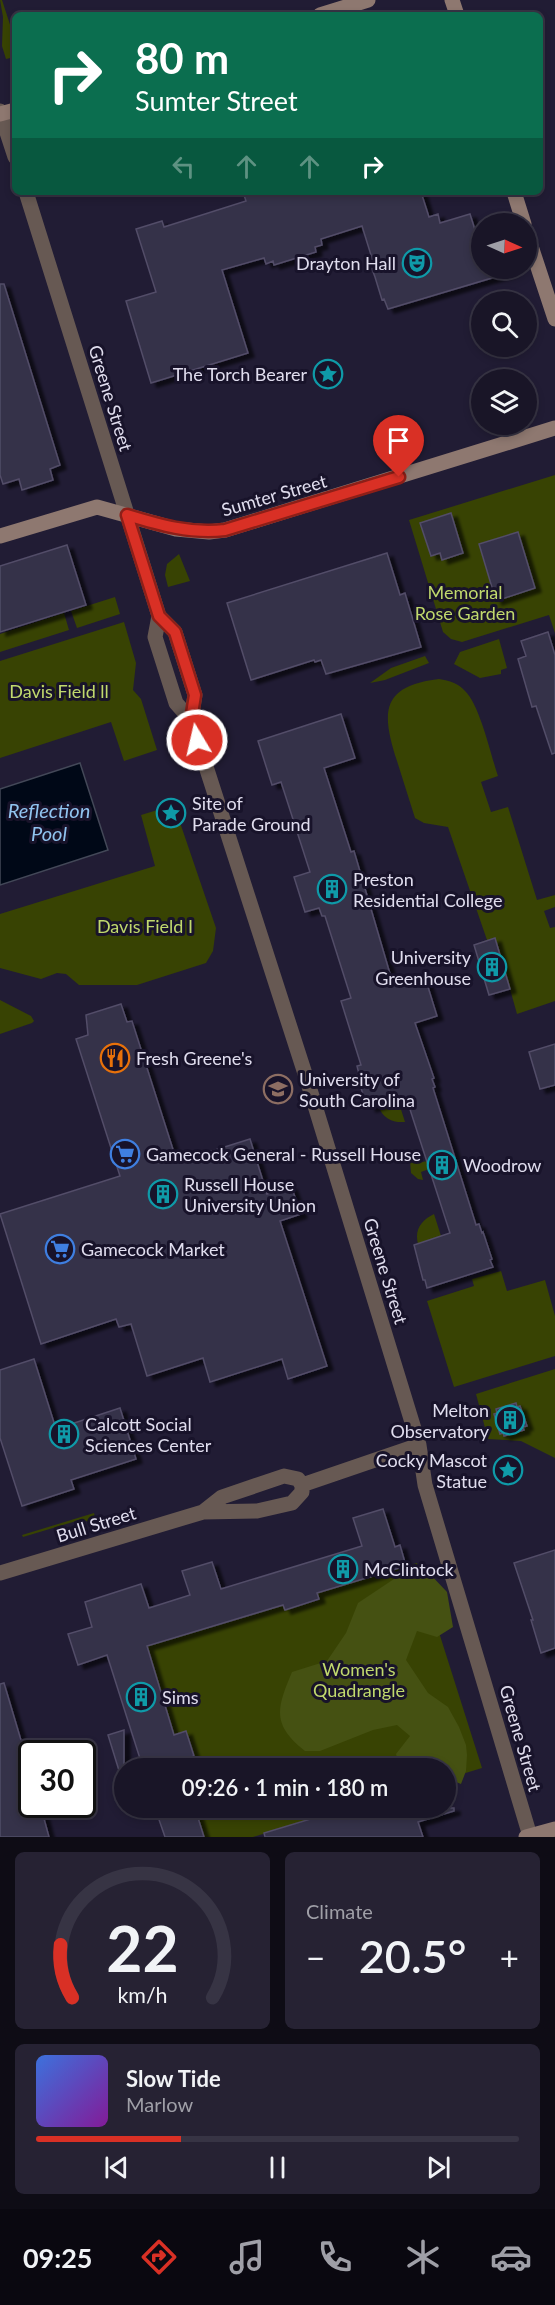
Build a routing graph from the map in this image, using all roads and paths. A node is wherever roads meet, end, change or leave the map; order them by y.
1 (368, 0) edge
2 (330, 12) edge
3 (4, 112) edge
4 (12, 145) edge
5 (27, 195) edge
6 (515, 195) edge
7 (521, 213) edge
8 (537, 264) edge
9 (555, 319) edge
10 (555, 428) edge
11 (127, 515) junction
12 (0, 536) edge
13 (419, 1445) junction
14 (302, 1485) junction
15 (203, 1512) junction
16 (0, 1573) edge
17 (555, 1829) edge
18 (528, 1837) edge

1 - 2 street
3 - 4 street
5 - 11 street, Greene Street
6 - 7 street
8 - 9 street
10 - 11 street, Sumter Street
11 - 12 street, Sumter Street
11 - 13 street, Greene Street
13 - 14 street, Bull Street
13 - 18 street, Greene Street
14 - 15 street, Bull Street
14 - 15 street, Bull Street
15 - 16 street, Bull Street
17 - 18 street

